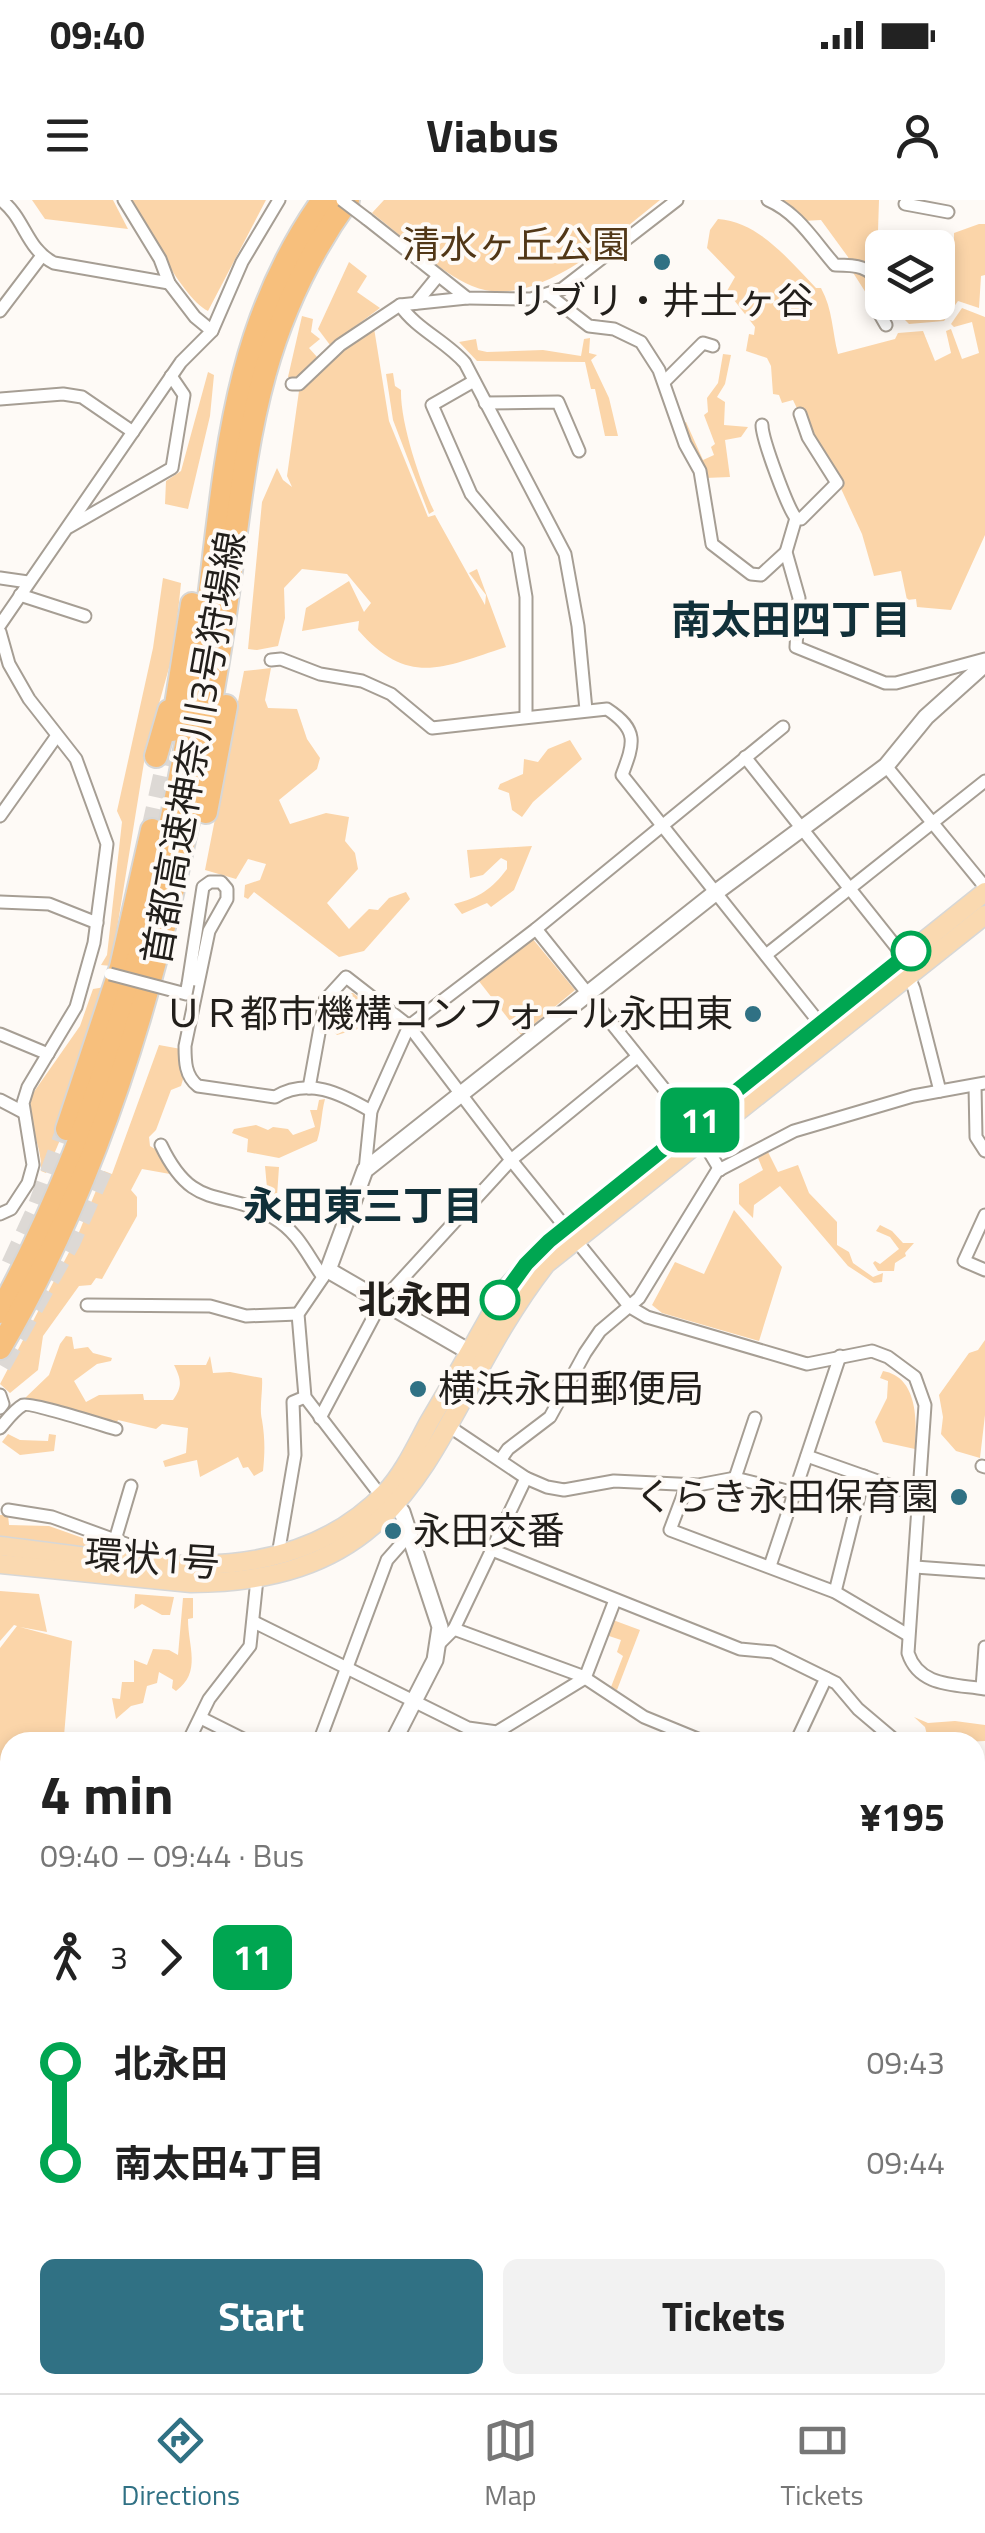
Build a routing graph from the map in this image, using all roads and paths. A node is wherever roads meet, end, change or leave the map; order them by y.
1 (1, 200) edge
2 (124, 200) edge
3 (278, 200) edge
4 (323, 200) edge
5 (345, 200) edge
6 (677, 200) edge
7 (768, 200) edge
8 (920, 203) edge
9 (905, 204) dead end
10 (948, 212) dead end
11 (41, 256) junction
12 (438, 276) junction
13 (169, 283) junction
14 (550, 295) junction
15 (468, 298) junction
16 (416, 303) junction
17 (400, 305) junction
18 (0, 310) edge
19 (886, 325) dead end
20 (212, 331) junction
21 (713, 346) dead end
22 (172, 376) junction
23 (474, 382) junction
24 (664, 382) junction
25 (292, 384) dead end
26 (0, 399) edge
27 (484, 403) junction
28 (800, 414) dead end
29 (762, 425) dead end
30 (133, 432) junction
31 (578, 451) dead end
32 (796, 518) junction
33 (65, 529) junction
34 (786, 552) junction
35 (0, 578) edge
36 (28, 582) junction
37 (20, 595) junction
38 (217, 595) junction
39 (85, 616) dead end
40 (0, 629) edge
41 (271, 660) dead end
42 (985, 662) edge
43 (586, 710) junction
44 (526, 717) junction
45 (782, 727) dead end
46 (56, 737) junction
47 (185, 757) junction
48 (745, 758) junction
49 (886, 766) junction
50 (985, 781) edge
51 (0, 816) edge
52 (932, 823) junction
53 (662, 825) junction
54 (147, 828) tunnel mouth
55 (801, 828) junction
56 (849, 889) junction
57 (985, 889) edge
58 (716, 893) junction
59 (0, 902) edge
60 (985, 915) edge
61 (97, 923) junction
62 (536, 929) junction
63 (766, 955) junction
64 (906, 966) junction
65 (87, 968) junction
66 (586, 994) junction
67 (409, 1026) junction
68 (826, 1030) junction
69 (0, 1034) edge
70 (48, 1054) junction
71 (638, 1057) junction
72 (980, 1085) edge
73 (309, 1088) junction
74 (940, 1091) junction
75 (461, 1095) junction
76 (0, 1100) edge
77 (372, 1111) junction
78 (23, 1112) junction
79 (68, 1130) tunnel mouth
80 (698, 1132) junction
81 (160, 1145) dead end
82 (985, 1151) edge
83 (511, 1160) junction
84 (102, 1166) tunnel mouth
85 (365, 1170) junction
86 (720, 1170) junction
87 (0, 1214) edge
88 (985, 1216) edge
89 (572, 1234) junction
90 (985, 1270) edge
91 (326, 1274) junction
92 (382, 1301) junction
93 (87, 1305) dead end
94 (630, 1306) junction
95 (0, 1312) edge
96 (298, 1314) junction
97 (0, 1348) edge
98 (476, 1356) junction
99 (840, 1356) junction
100 (0, 1395) edge
101 (305, 1397) junction
102 (0, 1408) edge
103 (320, 1418) junction
104 (755, 1418) dead end
105 (450, 1427) junction
106 (0, 1428) edge
107 (116, 1428) dead end
108 (807, 1456) junction
109 (501, 1459) junction
110 (864, 1476) junction
111 (526, 1478) junction
112 (735, 1478) junction
113 (131, 1486) dead end
114 (687, 1486) junction
115 (795, 1493) junction
116 (920, 1496) junction
117 (388, 1498) junction
118 (8, 1510) dead end
119 (410, 1534) junction
120 (116, 1540) junction
121 (0, 1546) edge
122 (492, 1550) junction
123 (278, 1555) junction
124 (126, 1560) junction
125 (0, 1564) edge
126 (770, 1566) junction
127 (915, 1567) junction
128 (985, 1572) edge
129 (257, 1579) junction
130 (835, 1592) junction
131 (615, 1600) junction
132 (254, 1622) junction
133 (454, 1629) junction
134 (908, 1634) junction
135 (439, 1644) junction
136 (985, 1647) edge
137 (347, 1667) junction
138 (585, 1678) junction
139 (826, 1678) junction
140 (983, 1688) edge
141 (415, 1699) junction
142 (200, 1718) junction
143 (193, 1732) edge
144 (229, 1732) edge
145 (323, 1732) edge
146 (398, 1732) edge
147 (681, 1732) edge
148 (801, 1732) edge
149 (885, 1732) edge

1 - 11 street
2 - 13 street
3 - 20 street
4 - 38 highway, 首都高速神奈川3号狩場線
5 - 12 street, bridge
5 - 38 highway, 首都高速神奈川3号狩場線
6 - 14 street
7 - 19 street
8 - 9 street
8 - 10 street
11 - 13 street
11 - 18 street
12 - 15 street
12 - 16 street
13 - 20 street
14 - 15 street
14 - 24 street
15 - 16 street
16 - 17 street
17 - 23 street
17 - 25 street
20 - 22 street
21 - 24 street
22 - 30 street
22 - 33 street
23 - 27 street
23 - 44 street
24 - 34 street
26 - 30 street
27 - 31 street
27 - 43 street
28 - 32 street
29 - 32 street
30 - 33 street
32 - 34 street
33 - 36 street
34 - 42 street
35 - 36 street
36 - 37 street
37 - 39 street
37 - 40 street
38 - 47 highway, 首都高速神奈川3号狩場線
38 - 47 highway
40 - 46 street
41 - 44 street
42 - 49 street
43 - 44 street
43 - 53 street
45 - 48 street
46 - 51 street
46 - 61 street
47 - 84 highway
47 - 95 highway, 首都高速神奈川3号狩場線
47 - 97 highway, 首都高速神奈川3号狩場線
48 - 53 street
48 - 55 street
49 - 52 street
49 - 55 street
50 - 52 street
52 - 56 street
52 - 57 street
53 - 58 street
53 - 62 street
54 - 79 highway
55 - 56 street
55 - 58 street
56 - 63 street
56 - 64 street
57 - 64 main road, 環状1号
58 - 63 street
58 - 66 street
59 - 61 street
60 - 64 main road, 環状1号
61 - 65 street
62 - 66 street
62 - 67 street
63 - 68 street
64 - 68 main road, 環状1号
64 - 74 street
65 - 70 street
65 - 73 street, bridge
66 - 71 street
66 - 75 street
67 - 73 street
67 - 75 street
67 - 77 street
68 - 80 main road, 環状1号
69 - 70 street
70 - 78 street
71 - 80 street
71 - 83 street
72 - 74 street
72 - 82 street
73 - 77 street
74 - 86 street
75 - 83 street
75 - 85 street
76 - 78 street
77 - 85 street
78 - 87 street
80 - 86 street
80 - 89 main road, 環状1号
81 - 91 street
83 - 89 street
83 - 92 street
85 - 91 street
86 - 94 street
88 - 90 street
89 - 94 street
89 - 98 main road, 環状1号
91 - 92 street
91 - 96 street
92 - 98 street
92 - 103 street
93 - 96 street
94 - 99 street
94 - 109 street
96 - 101 street
98 - 105 main road, 環状1号
98 - 117 main road, 環状1号
99 - 108 street
99 - 116 street
100 - 102 street
101 - 103 street
101 - 123 street
103 - 117 street
104 - 112 street
105 - 109 street
105 - 117 main road, 環状1号
106 - 107 street
108 - 110 street
108 - 115 street
109 - 111 street
110 - 116 street
110 - 130 street
111 - 114 street
111 - 122 street
112 - 114 street
112 - 115 street
113 - 120 street
114 - 126 street
115 - 126 street
116 - 127 street
117 - 119 street
117 - 123 main road, 環状1号
117 - 129 main road, 環状1号
118 - 120 street
119 - 135 street
119 - 137 street
120 - 124 street
121 - 124 main road, 環状1号
122 - 131 street
122 - 133 street
123 - 124 main road, 環状1号
125 - 129 main road, 環状1号
126 - 130 street
127 - 128 street
127 - 134 street
129 - 132 street
130 - 134 street
131 - 138 street
131 - 139 street
132 - 137 street
132 - 142 street
133 - 135 street
133 - 138 street
134 - 140 street
135 - 141 street
136 - 140 street
137 - 141 street
137 - 145 street
138 - 141 street
138 - 147 street
139 - 148 street
139 - 149 street
141 - 146 street
142 - 143 street
142 - 144 street

